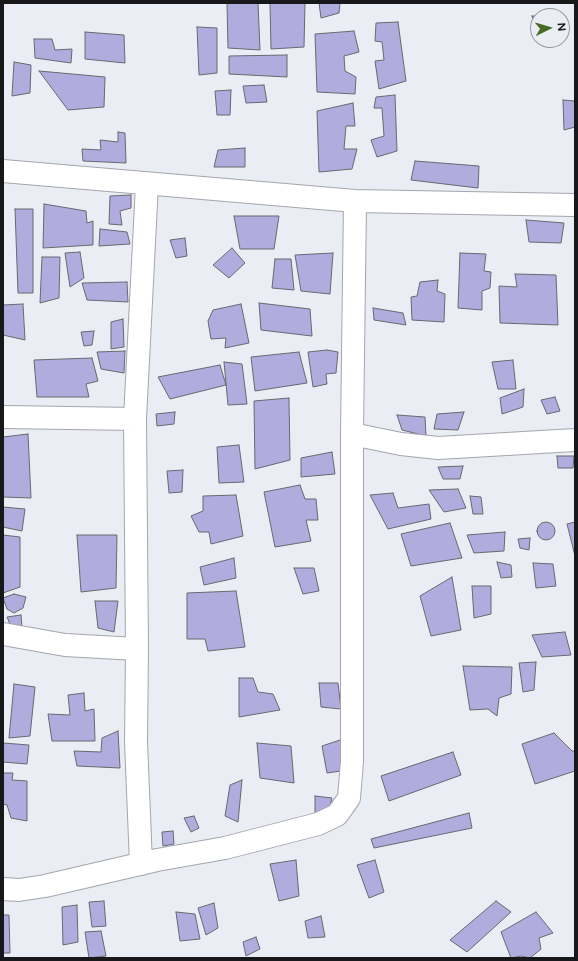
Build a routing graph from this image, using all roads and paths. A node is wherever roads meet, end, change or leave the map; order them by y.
1 (3, 171) edge
2 (147, 184) junction
3 (355, 201) junction
4 (575, 205) edge
5 (3, 417) edge
6 (135, 419) junction
7 (352, 434) junction
8 (575, 440) edge
9 (3, 634) edge
10 (137, 649) junction
11 (141, 864) junction
12 (3, 889) edge

1 - 2 street
2 - 3 street
2 - 6 street
3 - 4 street
3 - 7 street
5 - 6 street
6 - 10 street
7 - 8 street
7 - 11 street
9 - 10 street
10 - 11 street
11 - 12 street

